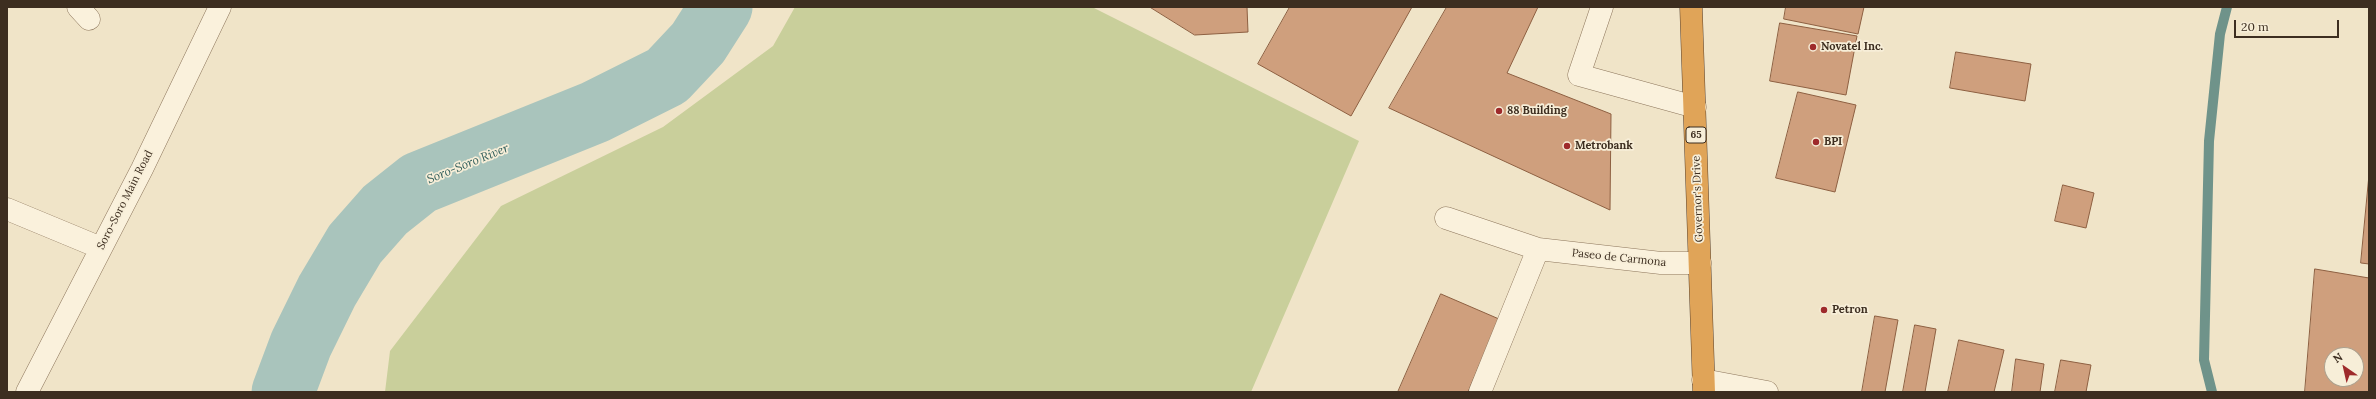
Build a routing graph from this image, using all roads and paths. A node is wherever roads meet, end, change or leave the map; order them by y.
1 (220, 7) edge
2 (1602, 7) edge
3 (1691, 7) edge
4 (1695, 107) junction
5 (7, 209) edge
6 (1446, 218) dead end
7 (101, 248) junction
8 (1538, 249) junction
9 (1700, 262) junction
10 (1703, 386) edge
11 (27, 392) edge
12 (1480, 392) edge
13 (1767, 392) edge

1 - 7 street, Soro-Soro Main Road
2 - 4 street
3 - 4 highway, Governor's Drive / 65
4 - 9 highway, Governor's Drive / 65
5 - 7 street
6 - 8 street, Paseo de Carmona
7 - 11 street, Soro-Soro Main Road
8 - 9 street, Paseo de Carmona
8 - 12 street
9 - 10 highway, Governor's Drive / 65
10 - 13 street

